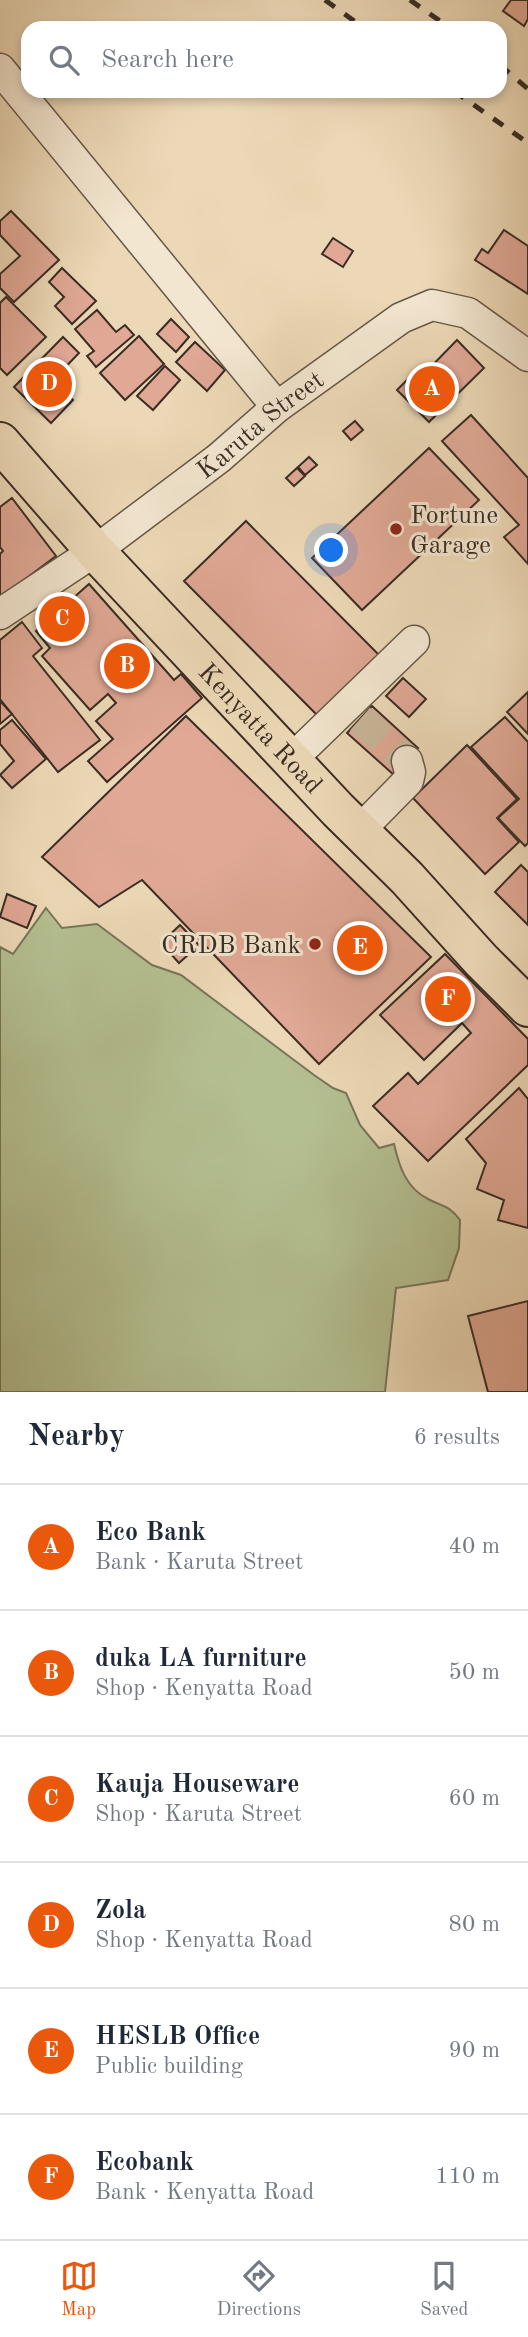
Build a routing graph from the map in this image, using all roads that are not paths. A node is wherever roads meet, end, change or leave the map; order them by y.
1 (0, 69) edge
2 (21, 95) edge
3 (24, 98) edge
4 (528, 356) edge
5 (277, 407) junction
6 (0, 442) edge
7 (95, 551) junction
8 (0, 614) edge
9 (414, 641) dead end
10 (291, 760) junction
11 (407, 761) dead end
12 (359, 831) junction
13 (528, 1007) edge

1 - 2 street
3 - 5 street
4 - 5 street, Karuta Street
5 - 7 street, Karuta Street
6 - 7 highway, Kenyatta Road
7 - 8 street, Karuta Street
7 - 10 highway, Kenyatta Road
9 - 10 street
10 - 12 highway, Kenyatta Road
11 - 12 street
12 - 13 highway, Kenyatta Road

